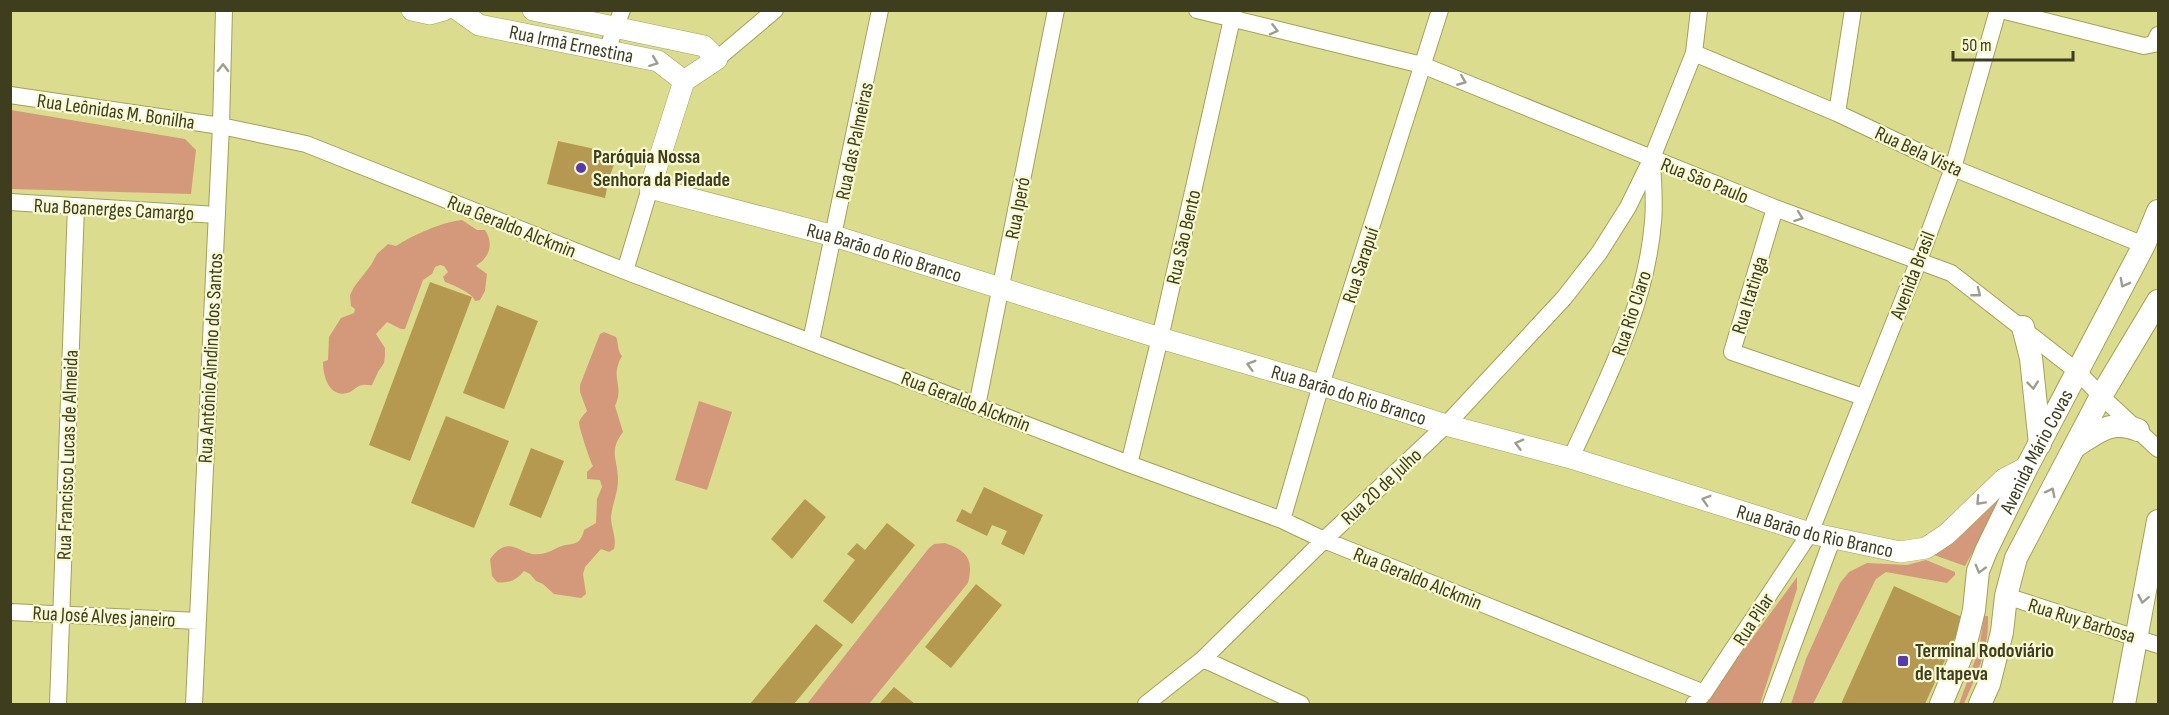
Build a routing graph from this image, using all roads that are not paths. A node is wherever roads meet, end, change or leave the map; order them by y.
1 (224, 10) edge
2 (412, 10) edge
3 (444, 10) edge
4 (458, 10) edge
5 (532, 10) edge
6 (775, 10) edge
7 (880, 10) edge
8 (1056, 10) edge
9 (1197, 10) edge
10 (1440, 10) edge
11 (1699, 10) edge
12 (1852, 10) edge
13 (1999, 10) edge
14 (1233, 15) edge
15 (619, 19) edge
16 (2156, 39) edge
17 (607, 50) junction
18 (1694, 53) junction
19 (717, 59) junction
20 (1422, 65) junction
21 (684, 81) junction
22 (10, 96) edge
23 (1837, 112) junction
24 (221, 126) junction
25 (1652, 158) junction
26 (1953, 168) junction
27 (650, 188) junction
28 (10, 202) edge
29 (76, 206) junction
30 (1775, 208) junction
31 (2158, 211) edge
32 (217, 215) junction
33 (834, 236) junction
34 (2145, 245) junction
35 (1919, 260) junction
36 (625, 271) junction
37 (1000, 290) junction
38 (2158, 301) edge
39 (2023, 327) junction
40 (1160, 338) junction
41 (811, 341) junction
42 (2078, 372) junction
43 (1322, 385) junction
44 (2101, 396) junction
45 (1863, 397) junction
46 (978, 406) junction
47 (1446, 425) junction
48 (2138, 430) junction
49 (2040, 443) junction
50 (2158, 449) edge
51 (2070, 455) junction
52 (1571, 458) junction
53 (1129, 464) junction
54 (2027, 467) junction
55 (1282, 520) junction
56 (2158, 521) edge
57 (1810, 533) junction
58 (1833, 537) junction
59 (1324, 540) junction
60 (2006, 596) junction
61 (10, 612) edge
62 (61, 614) junction
63 (198, 621) junction
64 (2136, 636) junction
65 (2158, 645) edge
66 (1203, 659) junction
67 (1699, 699) edge
68 (58, 705) edge
69 (194, 705) edge
70 (1146, 705) edge
71 (1301, 705) edge
72 (1771, 705) edge
73 (1941, 705) edge
74 (1980, 705) edge
75 (2124, 705) edge

24 -> 1 street, Rua Antônio Aindino dos Santos
2 - 3 street
4 - 17 street, Rua Irmã Ernestina
5 - 15 street, Rua Irmã Ernestina
6 - 19 street
7 - 33 street, Rua das Palmeiras
8 - 37 street, Rua Iperó
9 - 14 street, Rua São Paulo
10 - 20 street, Rua Sarapuí
11 - 18 street, Rua 20 de Julho
12 - 23 street
13 - 16 street
13 - 26 street, Avenida Brasil
14 -> 20 street, Rua São Paulo
14 - 40 street, Rua São Bento
15 - 17 street
15 - 19 street, Rua Irmã Ernestina
17 -> 21 street, Rua Irmã Ernestina
18 - 23 street, Rua Bela Vista
18 - 25 street, Rua 20 de Julho
19 - 21 street
20 -> 25 street, Rua São Paulo
20 - 43 street, Rua Sarapuí
21 - 27 street
22 - 24 street, Rua Leônidas M. Bonilha
23 - 26 street, Rua Bela Vista
24 - 32 street, Rua Antônio Aindino dos Santos
24 - 36 street, Rua Geraldo Alckmin
25 - 30 street, Rua São Paulo
25 - 47 street, Rua 20 de Julho
25 - 52 street, Rua Rio Claro
26 - 34 street, Rua Bela Vista
26 - 35 street, Avenida Brasil
27 - 33 street, Rua Barão do Rio Branco
27 - 36 street
28 - 29 street, Rua Boanerges Camargo
29 - 32 street, Rua Boanerges Camargo
29 - 62 street, Rua Francisco Lucas de Almeida
30 -> 35 street, Rua São Paulo
30 - 45 street, Rua Itatinga
31 - 34 main road, Avenida Mário Covas
32 - 63 street, Rua Antônio Aindino dos Santos
33 - 37 street, Rua Barão do Rio Branco
33 - 41 street, Rua das Palmeiras
34 -> 42 main road, Avenida Mário Covas
35 -> 39 street, Rua São Paulo
35 - 45 street, Avenida Brasil
36 - 41 street, Rua Geraldo Alckmin
37 - 40 street, Rua Barão do Rio Branco
37 - 46 street, Rua Iperó
38 - 44 main road, Avenida Mário Covas
39 - 42 street, Rua São Paulo
39 -> 49 main road
43 -> 40 street, Rua Barão do Rio Branco
40 - 53 street, Rua São Bento
41 - 46 street, Rua Geraldo Alckmin
42 - 44 street, Rua São Paulo
42 - 49 main road, Avenida Mário Covas
43 - 47 street, Rua Barão do Rio Branco
43 - 55 street, Rua Sarapuí
44 - 48 street, Rua São Paulo
44 - 51 main road, Avenida Mário Covas
45 - 57 street, Avenida Brasil
46 - 53 street, Rua Geraldo Alckmin
52 -> 47 street, Rua Barão do Rio Branco
47 - 59 street, Rua 20 de Julho
48 - 50 street, Rua São Paulo
48 - 51 main road
49 - 51 main road
49 - 54 main road, Avenida Mário Covas
60 -> 51 main road, Avenida Mário Covas
57 -> 52 street, Rua Barão do Rio Branco
53 - 55 street, Rua Geraldo Alckmin
54 -> 58 street, Rua Barão do Rio Branco
54 -> 73 main road, Avenida Mário Covas
55 - 59 street, Rua Geraldo Alckmin
56 -> 64 main road
57 - 58 street, Rua Barão do Rio Branco
57 - 67 street, Rua Pilar
58 - 72 street
59 - 66 street, Rua 20 de Julho
59 - 67 street, Rua Geraldo Alckmin
60 - 64 street, Rua Ruy Barbosa
60 - 74 main road, Avenida Mário Covas
61 - 62 street, Rua José Alves janeiro
62 - 63 street, Rua José Alves janeiro
62 - 68 street, Rua Francisco Lucas de Almeida
63 - 69 street, Rua Antônio Aindino dos Santos
64 - 65 street, Rua Ruy Barbosa
64 - 75 main road
66 - 70 street, Rua 20 de Julho
66 - 71 street

